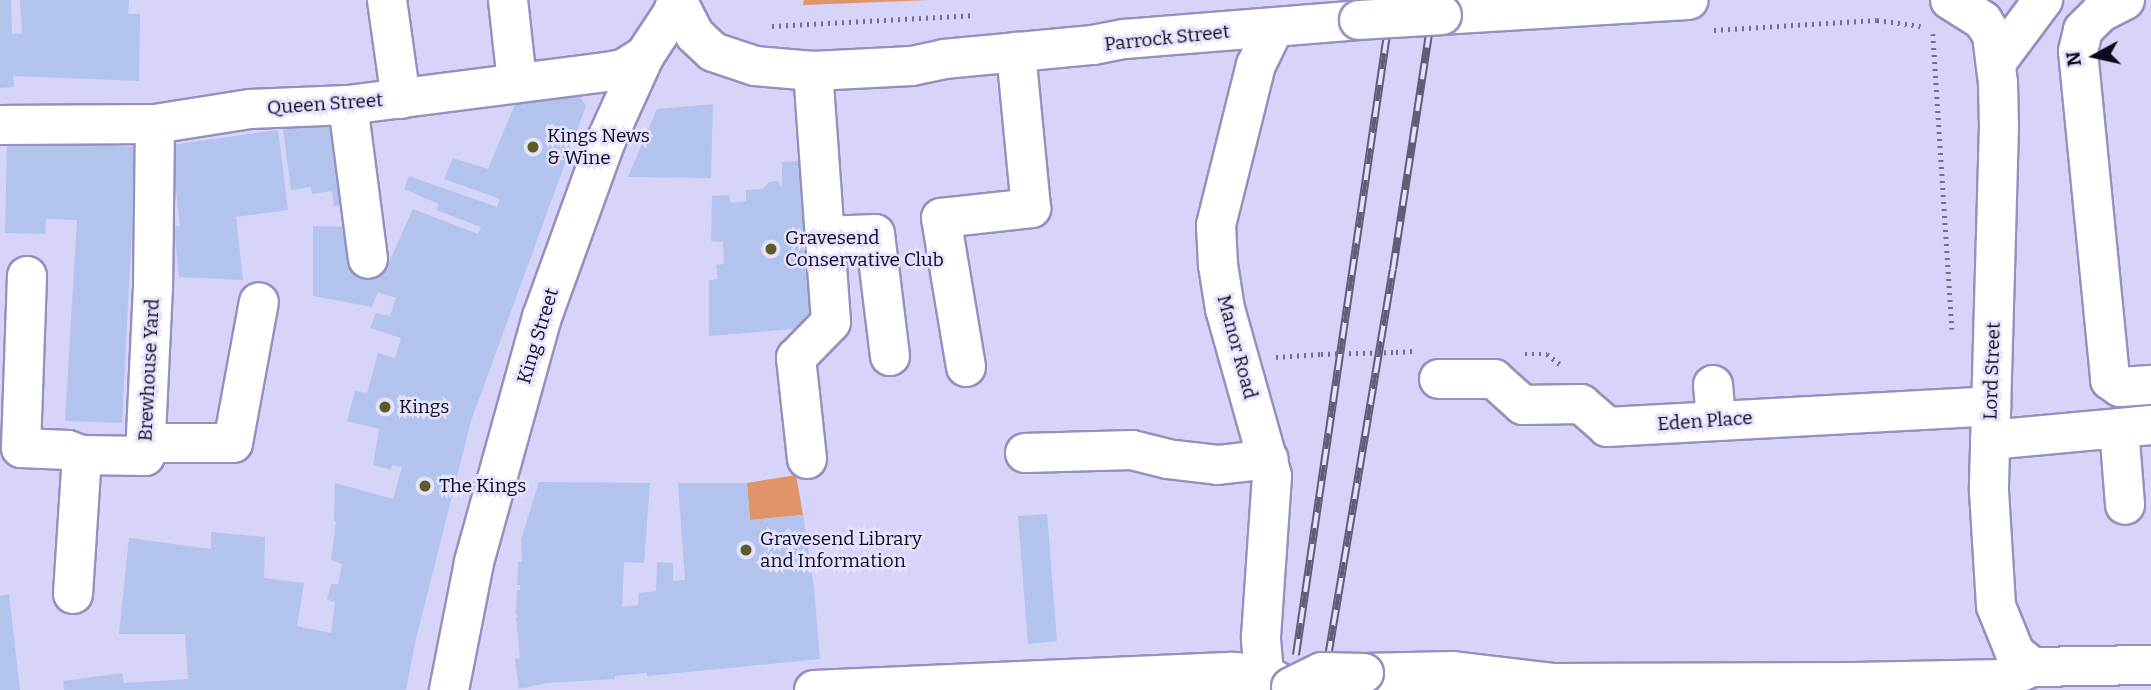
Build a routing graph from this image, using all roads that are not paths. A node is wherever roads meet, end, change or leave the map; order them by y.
1 (387, 0) edge
2 (508, 0) edge
3 (677, 0) edge
4 (1689, 0) edge
5 (2043, 0) edge
6 (2125, 0) edge
7 (1967, 3) edge
8 (1523, 4) edge
9 (1273, 28) junction
10 (1016, 52) junction
11 (645, 55) junction
12 (1996, 63) junction
13 (813, 71) junction
14 (517, 82) junction
15 (401, 99) junction
16 (348, 105) junction
17 (155, 124) junction
18 (0, 125) edge
19 (825, 236) junction
20 (368, 259) dead end
21 (27, 276) dead end
22 (259, 302) dead end
23 (890, 356) dead end
24 (966, 367) dead end
25 (1439, 379) dead end
26 (2151, 385) edge
27 (1990, 423) junction
28 (2135, 426) edge
29 (145, 443) junction
30 (1025, 453) dead end
31 (82, 454) junction
32 (807, 459) dead end
33 (1269, 459) junction
34 (2125, 505) dead end
35 (73, 594) dead end
36 (2151, 665) edge
37 (2032, 667) junction
38 (1269, 681) edge
39 (1764, 686) edge
40 (449, 690) edge
41 (814, 690) edge

1 - 15 street
2 - 14 street
3 - 11 street, King Street
3 - 13 street, Parrock Street
4 - 8 street, Parrock Street
5 - 12 street
6 - 26 street
7 - 12 street
8 - 9 street, Parrock Street, bridge
9 - 10 street, Parrock Street
9 - 33 street, Manor Road
10 - 13 street, Parrock Street
10 - 24 street
11 - 14 street, Queen Street
11 - 40 street, King Street
12 - 27 street, Lord Street
13 - 19 street
14 - 15 street, Queen Street
15 - 16 street, Queen Street
16 - 17 street, Queen Street
16 - 20 street
17 - 18 street, Queen Street
17 - 29 street, Brewhouse Yard
19 - 23 street
19 - 32 street
21 - 31 street
22 - 29 street
25 - 27 street, Eden Place
27 - 28 street, Eden Place
27 - 37 street, Lord Street
28 - 34 street
29 - 31 street, Brewhouse Yard
30 - 33 street
31 - 35 street
33 - 38 street, Manor Road
36 - 37 street
37 - 39 street
38 - 39 street, bridge
38 - 41 street

